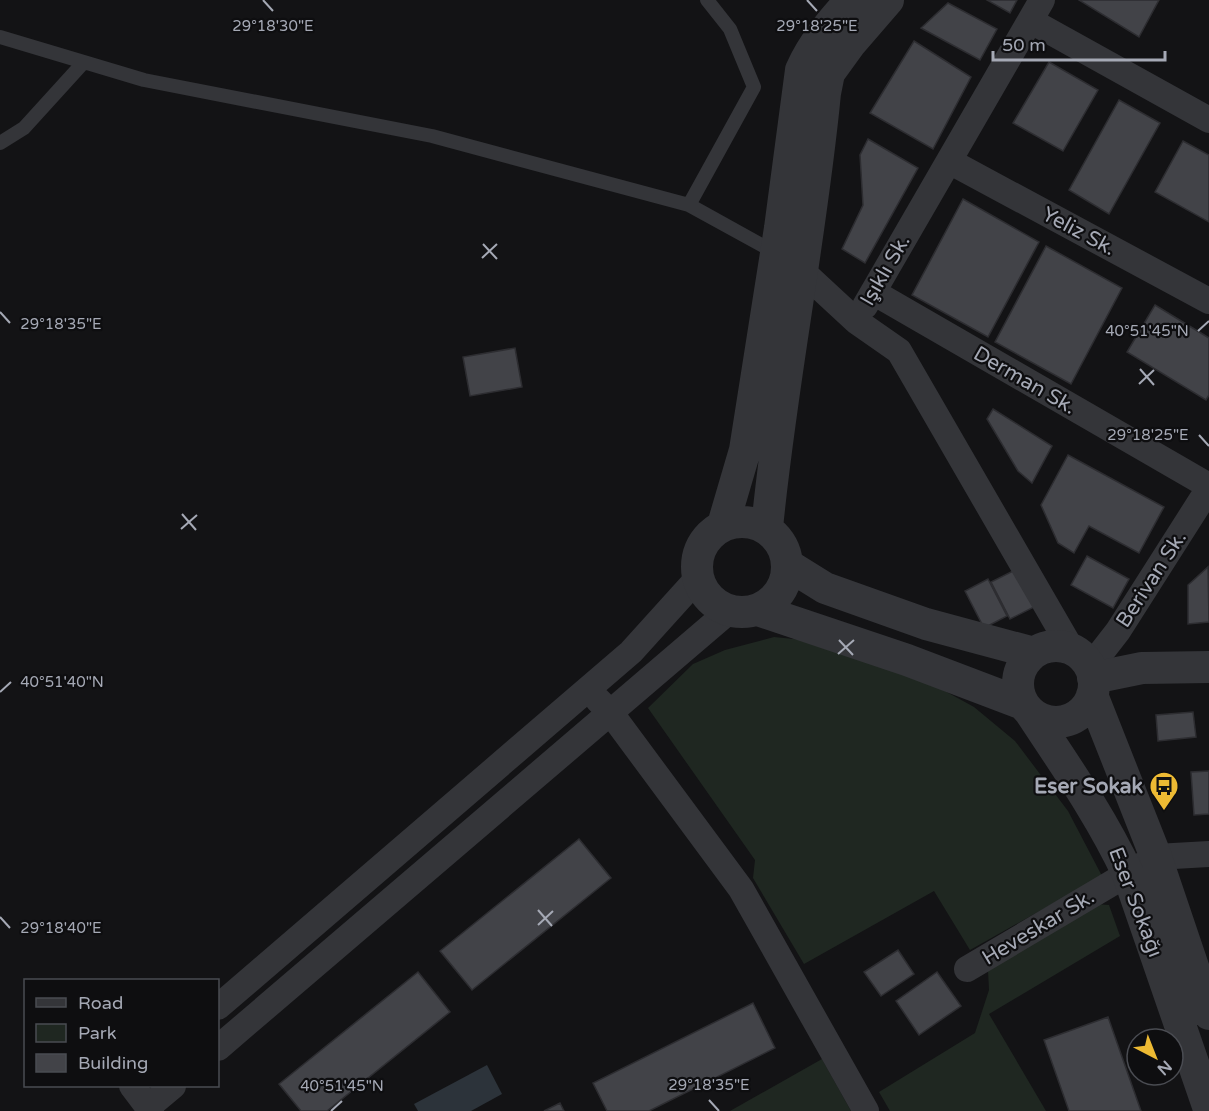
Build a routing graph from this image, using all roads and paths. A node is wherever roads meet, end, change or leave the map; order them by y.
1 (707, 0) edge
2 (851, 0) edge
3 (888, 0) edge
4 (1036, 10) edge
5 (0, 37) edge
6 (84, 62) junction
7 (1209, 120) edge
8 (0, 143) edge
9 (949, 161) junction
10 (689, 205) junction
11 (776, 253) junction
12 (802, 271) junction
13 (873, 292) junction
14 (1209, 301) edge
15 (856, 321) junction
16 (1209, 487) edge
17 (723, 525) junction
18 (767, 528) junction
19 (788, 565) junction
20 (698, 579) junction
21 (743, 610) junction
22 (1034, 653) junction
23 (1209, 667) edge
24 (1087, 673) junction
25 (588, 689) junction
26 (1026, 708) junction
27 (610, 712) junction
28 (1209, 854) edge
29 (1156, 857) junction
30 (1128, 874) junction
31 (967, 969) dead end
32 (219, 1006) edge
33 (1209, 1014) edge
34 (219, 1047) edge
35 (133, 1087) edge
36 (172, 1087) edge
37 (149, 1109) edge
38 (1209, 1109) edge
39 (866, 1111) edge

1 - 10 lane
2 - 11 street
3 - 12 street
4 - 7 street
4 - 9 street, Işıklı Sk.
5 - 6 lane
6 - 8 lane
6 - 10 lane
9 - 13 street, Işıklı Sk.
9 - 14 street, Yeliz Sk.
10 - 11 lane
11 - 12 street
11 - 17 street
12 - 15 street
12 - 18 street
13 - 15 street, Işıklı Sk.
13 - 16 street, Derman Sk.
15 - 24 street, Işıklı Sk.
16 - 24 street, Berivan Sk.
17 - 18 street
17 - 20 street
18 - 19 street
19 - 21 street
19 - 22 street
20 - 21 street
20 - 25 street
21 - 26 street
21 - 27 street
22 - 24 street
22 - 26 street
23 - 24 street
24 - 26 street
24 - 29 street, Eser Sokağı
25 - 27 street
25 - 32 street
26 - 30 street, Eser Sokağı
27 - 34 street
27 - 39 street
28 - 29 street, Heveskar Sk.
29 - 30 street, Heveskar Sk.
29 - 33 street, Eser Sokağı
30 - 31 street, Heveskar Sk.
30 - 38 street, Eser Sokağı
35 - 37 street
36 - 37 street

